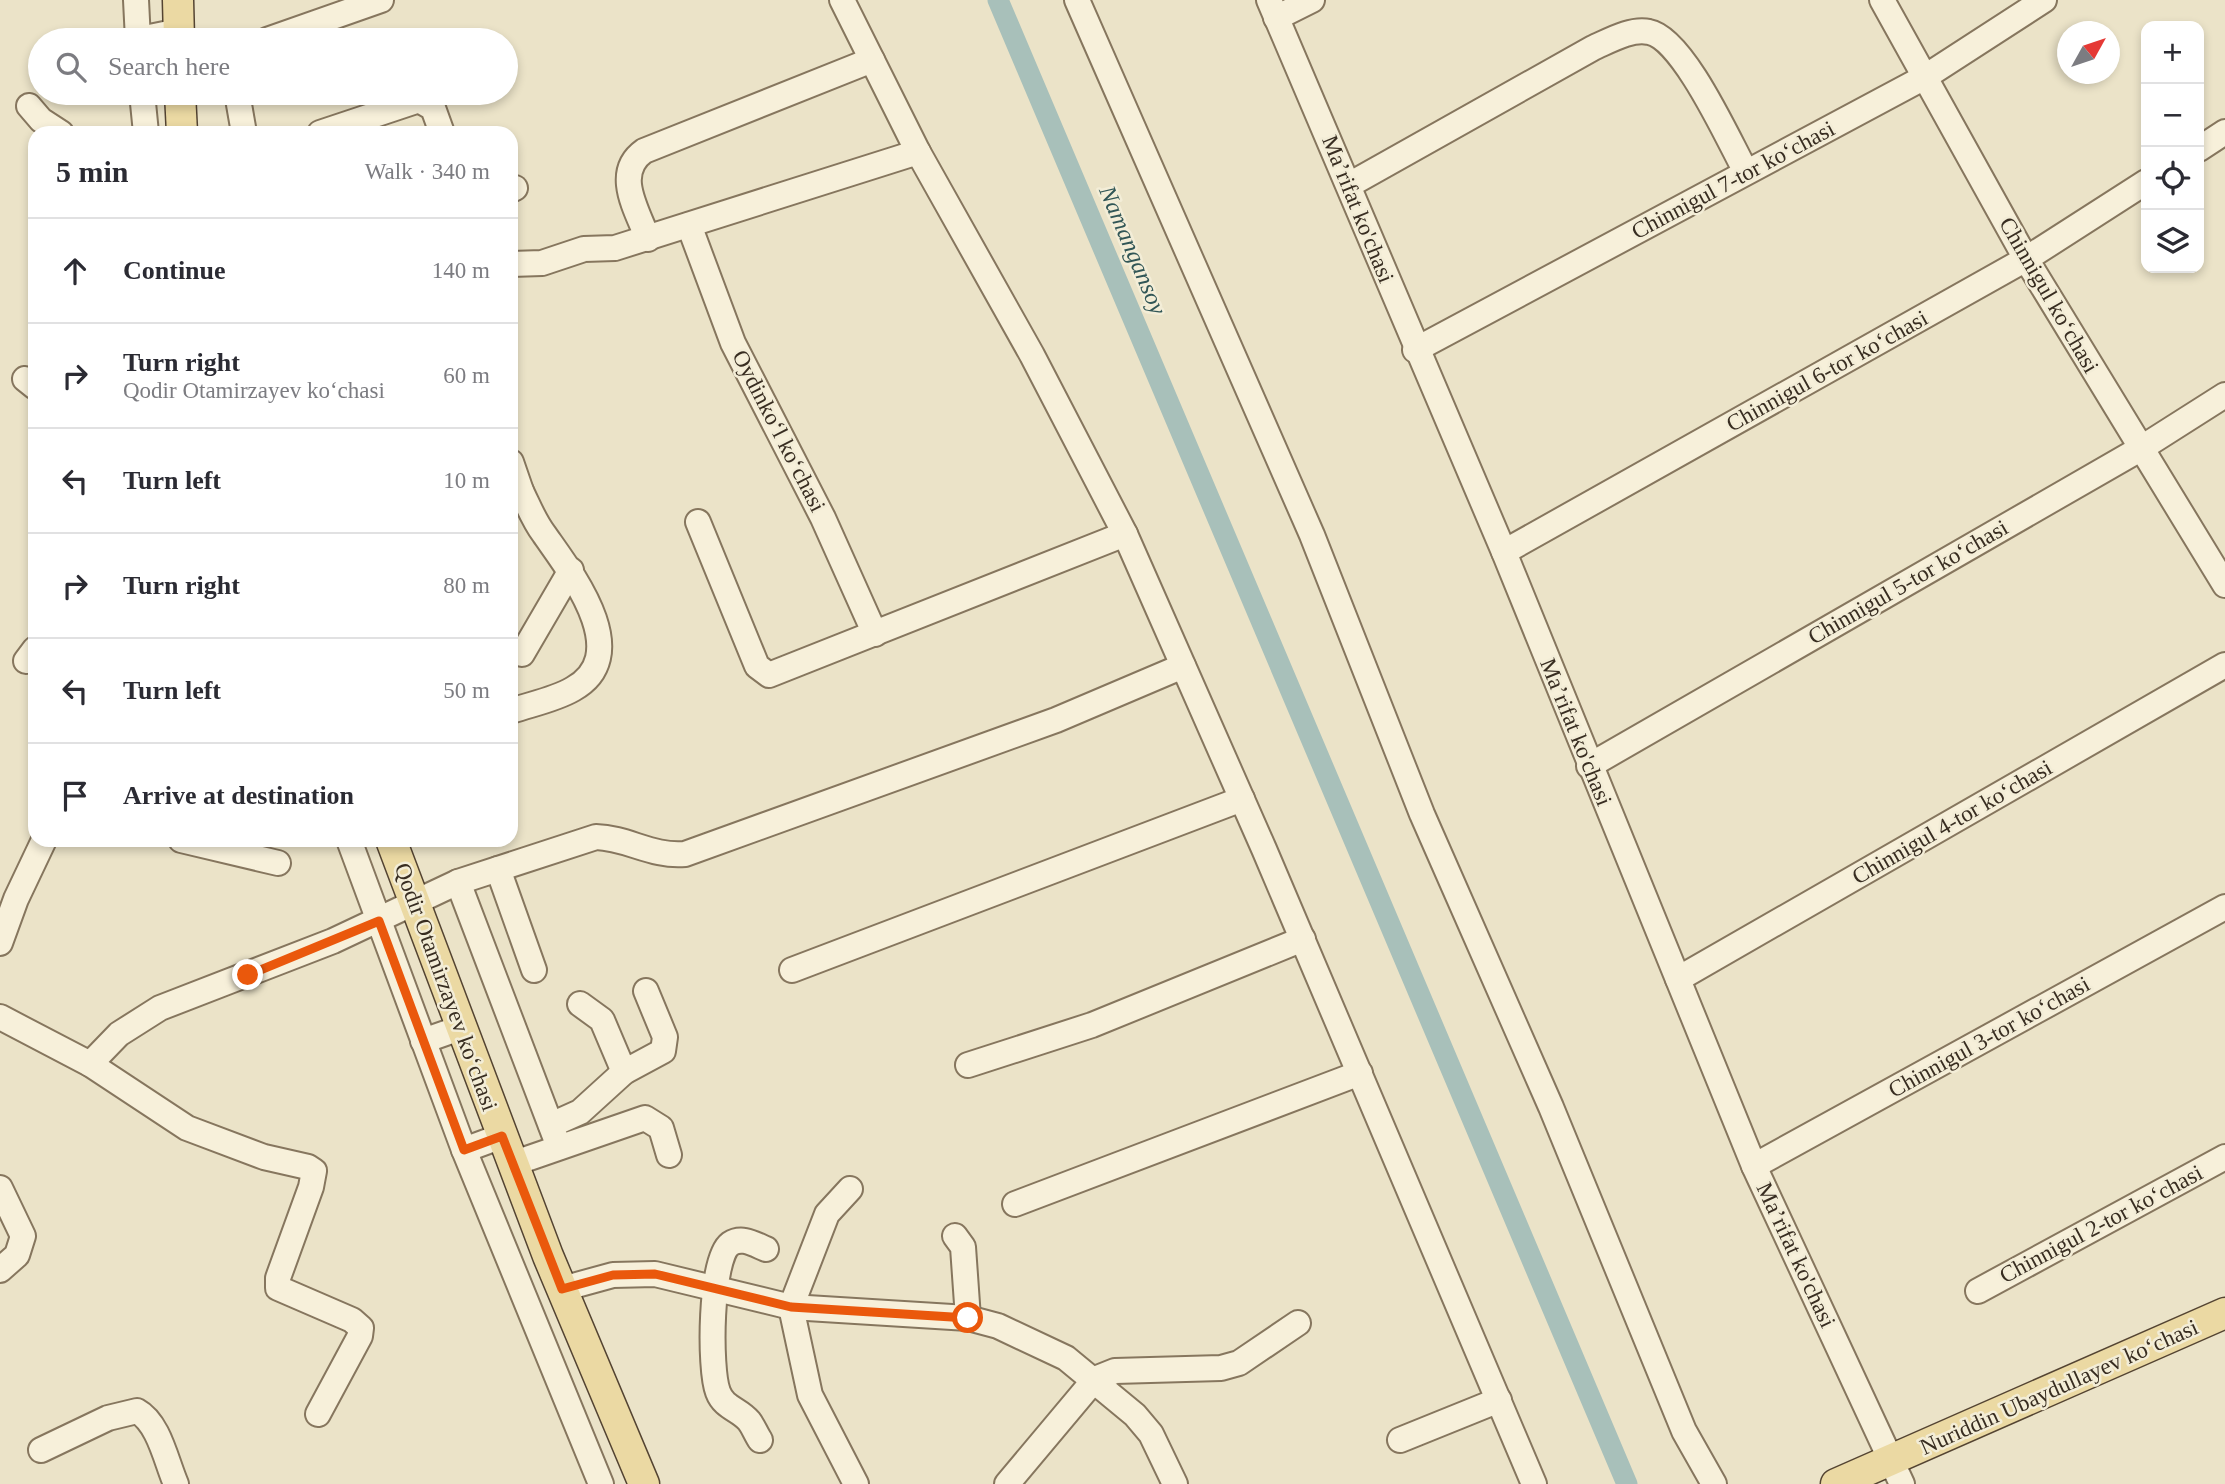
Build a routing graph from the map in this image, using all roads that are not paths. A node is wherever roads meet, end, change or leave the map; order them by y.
1 (136, 0) edge
2 (178, 0) edge
3 (380, 0) edge
4 (842, 0) edge
5 (1077, 0) edge
6 (1312, 0) edge
7 (1882, 0) edge
8 (2044, 0) edge
9 (1273, 9) edge
10 (137, 28) edge
11 (178, 28) edge
12 (301, 28) edge
13 (872, 60) junction
14 (1925, 77) junction
15 (143, 105) edge
16 (181, 105) edge
17 (239, 105) edge
18 (409, 105) edge
19 (428, 105) edge
20 (29, 106) dead end
21 (369, 125) edge
22 (50, 126) edge
23 (145, 126) edge
24 (182, 126) edge
25 (243, 126) edge
26 (439, 126) edge
27 (2225, 132) edge
28 (2202, 147) edge
29 (918, 152) junction
30 (1746, 172) junction
31 (1349, 184) junction
32 (2141, 186) edge
33 (689, 225) junction
34 (648, 239) junction
35 (2026, 259) junction
36 (518, 264) edge
37 (1415, 350) junction
38 (2225, 395) edge
39 (2140, 449) junction
40 (518, 496) edge
41 (698, 522) dead end
42 (1125, 534) junction
43 (1504, 552) junction
44 (571, 570) junction
45 (2225, 585) edge
46 (875, 634) junction
47 (522, 654) dead end
48 (2225, 665) edge
49 (1183, 666) junction
50 (518, 709) edge
51 (1589, 766) junction
52 (1242, 799) junction
53 (41, 847) edge
54 (211, 847) edge
55 (352, 847) edge
56 (394, 847) edge
57 (278, 863) dead end
58 (498, 869) junction
59 (458, 882) junction
60 (416, 902) junction
61 (2225, 907) edge
62 (379, 921) junction
63 (1303, 939) junction
64 (0, 943) edge
65 (792, 970) dead end
66 (534, 971) dead end
67 (1678, 979) junction
68 (646, 991) dead end
69 (580, 1004) dead end
70 (0, 1017) edge
71 (460, 1028) junction
72 (423, 1041) junction
73 (90, 1064) junction
74 (968, 1065) dead end
75 (624, 1072) junction
76 (1360, 1073) junction
77 (502, 1136) junction
78 (555, 1136) junction
79 (464, 1150) junction
80 (669, 1155) dead end
81 (2225, 1157) edge
82 (512, 1164) junction
83 (1754, 1166) junction
84 (0, 1188) edge
85 (850, 1189) dead end
86 (1015, 1203) dead end
87 (955, 1237) dead end
88 (765, 1249) dead end
89 (548, 1256) junction
90 (0, 1270) edge
91 (513, 1272) junction
92 (715, 1287) junction
93 (562, 1289) junction
94 (1978, 1290) dead end
95 (791, 1307) junction
96 (2225, 1313) edge
97 (968, 1318) junction
98 (1298, 1323) dead end
99 (1095, 1379) junction
100 (1499, 1400) junction
101 (318, 1414) dead end
102 (760, 1440) dead end
103 (1400, 1440) dead end
104 (41, 1450) dead end
105 (639, 1471) edge
106 (1898, 1472) edge
107 (1012, 1482) edge
108 (176, 1484) edge
109 (602, 1484) edge
110 (856, 1484) edge
111 (1175, 1484) edge
112 (1534, 1484) edge
113 (1714, 1484) edge
114 (1836, 1484) edge

1 - 10 street
2 - 11 main road
3 - 12 street
4 - 13 street
5 - 113 street
6 - 9 street
7 - 14 street, Chinnigul koʻchasi
8 - 14 street, Chinnigul 7-tor koʻchasi
9 - 31 street, Maʼrifat ko'chasi
13 - 29 street
13 - 34 street
14 - 30 street, Chinnigul 7-tor koʻchasi
14 - 35 street, Chinnigul koʻchasi
15 - 23 street
16 - 24 main road
17 - 25 street
18 - 21 street
19 - 26 street
20 - 22 street
27 - 28 street
29 - 33 street
29 - 42 street
30 - 31 street
30 - 37 street, Chinnigul 7-tor koʻchasi
31 - 37 street, Maʼrifat ko'chasi
32 - 35 street, Chinnigul 6-tor koʻchasi
33 - 34 street
33 - 46 street, Oydinkoʻl koʻchasi
34 - 36 street
35 - 39 street, Chinnigul koʻchasi
35 - 43 street, Chinnigul 6-tor koʻchasi
37 - 43 street, Maʼrifat ko'chasi
38 - 39 street, Chinnigul 5-tor koʻchasi
39 - 45 street, Chinnigul koʻchasi
39 - 51 street, Chinnigul 5-tor koʻchasi
40 - 44 street
41 - 46 street
42 - 46 street
42 - 49 street
43 - 51 street, Maʼrifat ko'chasi
44 - 47 street
44 - 50 street
48 - 67 street, Chinnigul 4-tor koʻchasi
49 - 52 street
49 - 58 street
51 - 67 street, Maʼrifat ko'chasi
52 - 63 street
52 - 65 street
53 - 64 street
54 - 57 street
55 - 62 street
56 - 60 main road, Qodir Otamirzayev koʻchasi
58 - 59 street
58 - 66 street
59 - 60 street
59 - 78 street
60 - 62 street
60 - 71 main road, Qodir Otamirzayev koʻchasi
61 - 83 street, Chinnigul 3-tor koʻchasi
62 - 72 street
62 - 73 street
63 - 74 street
63 - 76 street
67 - 83 street, Maʼrifat ko'chasi
68 - 75 street
69 - 75 street
70 - 73 street
71 - 72 street
71 - 77 main road, Qodir Otamirzayev koʻchasi
72 - 79 street
73 - 101 street
75 - 78 street
76 - 86 street
76 - 100 street
77 - 79 street
77 - 82 main road, Qodir Otamirzayev koʻchasi
78 - 80 street
78 - 82 street
79 - 91 street
81 - 94 street, Chinnigul 2-tor koʻchasi
82 - 89 main road, Qodir Otamirzayev koʻchasi
83 - 106 street, Maʼrifat ko'chasi
84 - 90 street
85 - 95 street
87 - 97 street
88 - 92 street
89 - 91 street
89 - 93 main road, Qodir Otamirzayev koʻchasi
91 - 109 street
92 - 93 street
92 - 95 street
92 - 102 street
93 - 105 main road, Qodir Otamirzayev koʻchasi
95 - 97 street
95 - 110 street
96 - 106 main road, Nuriddin Ubaydullayev koʻchasi
97 - 99 street
98 - 99 street
99 - 107 street
99 - 111 street
100 - 103 street
100 - 112 street
104 - 108 street
105 - 109 street
106 - 114 main road, Nuriddin Ubaydullayev koʻchasi

